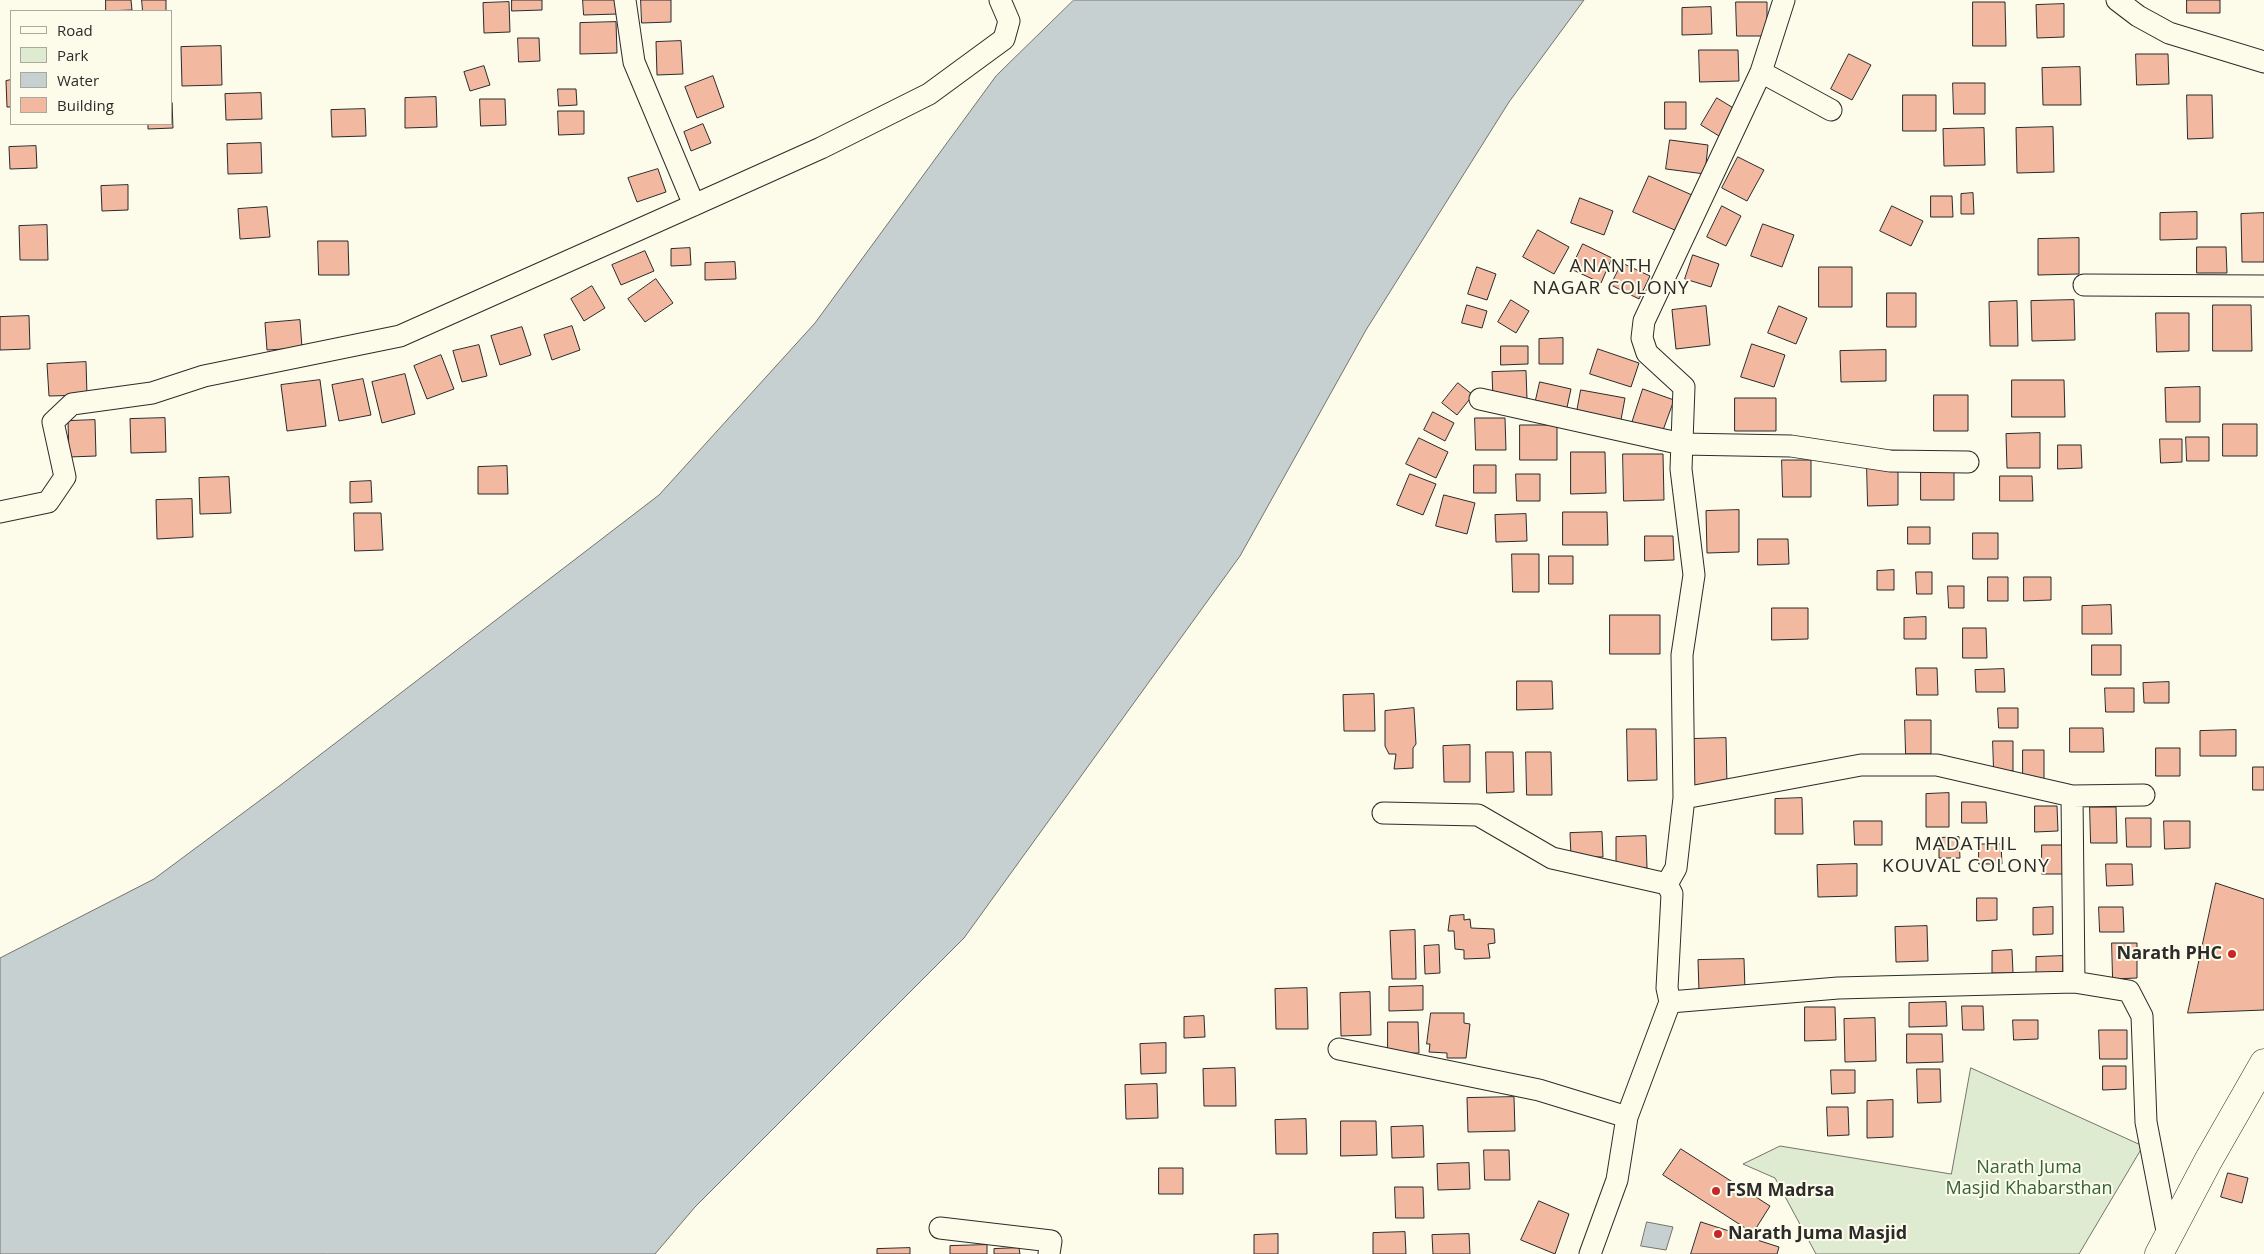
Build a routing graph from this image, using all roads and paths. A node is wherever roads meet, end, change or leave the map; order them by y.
1 (625, 0) edge
2 (1000, 0) edge
3 (1784, 0) edge
4 (2118, 0) edge
5 (2264, 62) edge
6 (1761, 72) junction
7 (1831, 110) dead end
8 (694, 205) junction
9 (2084, 284) dead end
10 (2264, 286) edge
11 (1480, 399) dead end
12 (1682, 444) junction
13 (1968, 462) dead end
14 (0, 512) edge
15 (2144, 795) dead end
16 (2072, 796) junction
17 (1684, 798) junction
18 (1383, 813) dead end
19 (1667, 884) junction
20 (2074, 982) junction
21 (1670, 1002) junction
22 (1339, 1049) dead end
23 (2264, 1063) edge
24 (1627, 1117) junction
25 (940, 1228) dead end
26 (2163, 1245) edge
27 (1049, 1254) edge
28 (1590, 1254) edge

1 - 8 street
2 - 8 street
3 - 6 street
4 - 5 street
6 - 7 street
6 - 12 street
8 - 14 street
9 - 10 street
11 - 12 street
12 - 13 street
12 - 17 street
15 - 16 street
16 - 17 street
16 - 20 street
17 - 19 street
18 - 19 street
19 - 21 street
20 - 21 street
20 - 26 street
21 - 24 street
22 - 24 street
23 - 26 main road
24 - 28 street
25 - 27 street

